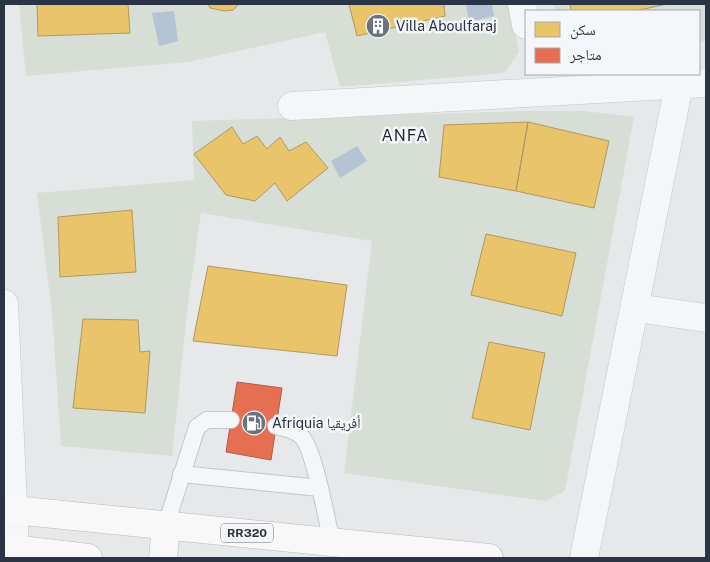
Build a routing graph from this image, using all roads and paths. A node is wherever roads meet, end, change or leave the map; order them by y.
1 (522, 4) edge
2 (525, 20) edge
3 (706, 83) edge
4 (538, 84) edge
5 (679, 85) junction
6 (292, 106) dead end
7 (4, 304) edge
8 (636, 308) junction
9 (706, 318) edge
10 (231, 420) dead end
11 (276, 426) dead end
12 (181, 474) junction
13 (320, 488) junction
14 (9, 510) edge
15 (166, 525) junction
16 (9, 548) edge
17 (332, 550) edge
18 (88, 558) edge
19 (163, 558) edge
20 (489, 558) edge
21 (584, 558) edge

1 - 2 street
3 - 5 street
4 - 5 street
4 - 6 street
5 - 8 street
7 - 14 street
8 - 9 street
8 - 21 street
10 - 12 lane
11 - 13 lane
12 - 13 lane
12 - 15 lane
13 - 17 lane
14 - 15 highway, RR320
14 - 16 street
15 - 17 highway, RR320
15 - 19 highway
16 - 18 highway
17 - 20 highway, RR320

